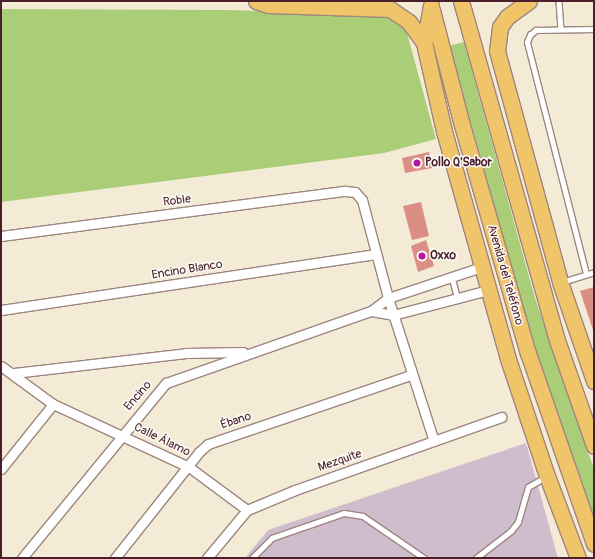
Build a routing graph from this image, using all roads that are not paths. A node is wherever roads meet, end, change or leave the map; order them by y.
1 (256, 1) edge
2 (461, 1) edge
3 (528, 1) edge
4 (559, 1) edge
5 (431, 3) edge
6 (562, 29) junction
7 (594, 29) edge
8 (424, 43) junction
9 (513, 114) junction
10 (494, 118) junction
11 (462, 125) junction
12 (444, 131) junction
13 (1, 236) edge
14 (376, 254) junction
15 (481, 267) junction
16 (594, 272) edge
17 (586, 274) junction
18 (452, 277) junction
19 (560, 282) junction
20 (488, 290) junction
21 (457, 296) junction
22 (388, 298) junction
23 (1, 310) edge
24 (371, 311) junction
25 (393, 315) junction
26 (250, 352) junction
27 (528, 353) junction
28 (508, 359) junction
29 (1, 366) edge
30 (14, 373) junction
31 (411, 375) junction
32 (594, 381) edge
33 (53, 404) junction
34 (501, 417) dead end
35 (122, 434) junction
36 (434, 441) junction
37 (593, 442) edge
38 (190, 467) junction
39 (1, 469) edge
40 (547, 476) junction
41 (247, 510) junction
42 (594, 544) edge
43 (22, 558) edge
44 (115, 558) edge
45 (207, 558) edge
46 (252, 558) edge
47 (424, 558) edge
48 (476, 558) edge
49 (578, 558) edge

1 - 8 main road
2 - 10 main road
3 - 9 main road
4 - 6 lane
5 - 8 main road
5 - 11 main road, Avenida del Teléfono
6 - 7 lane
6 - 17 lane
8 - 12 main road
9 - 10 main road
9 - 19 main road
10 - 37 main road
11 - 12 main road
11 - 27 main road, Avenida del Teléfono
12 - 15 main road
13 - 14 street, Roble
14 - 22 street
14 - 23 street, Encino Blanco
15 - 18 street, Encino
15 - 20 main road
16 - 17 lane
17 - 19 lane
18 - 21 lane
18 - 22 street, Encino
19 - 32 main road
20 - 21 street, Encino
20 - 28 main road
21 - 25 street, Encino
22 - 24 street, Encino
22 - 25 street
24 - 25 street, Encino
24 - 26 street, Encino
25 - 31 street
26 - 30 street
26 - 35 street, Encino
27 - 28 main road
27 - 42 main road, Avenida del Teléfono
28 - 40 main road
29 - 30 street, Calle Álamo
30 - 33 street, Calle Álamo
31 - 36 street
31 - 38 street, Ébano
33 - 35 street, Calle Álamo
33 - 39 street
34 - 36 street, Mezquite
35 - 38 street, Calle Álamo
35 - 43 street, Encino
36 - 41 street, Mezquite
38 - 41 street, Calle Álamo
38 - 44 street, Ébano
40 - 48 lane
40 - 49 main road
41 - 45 street, Mezquite
46 - 47 lane

